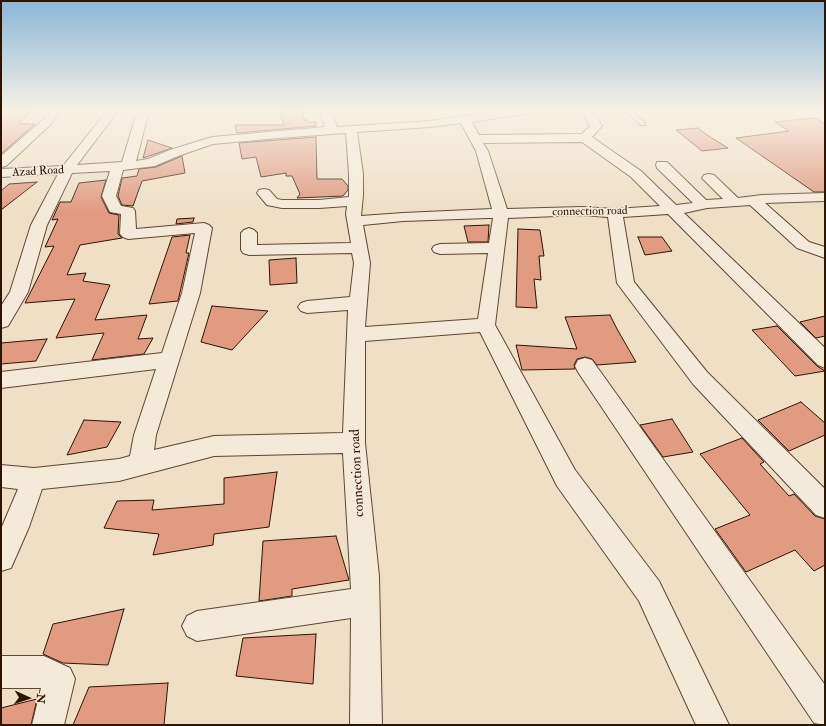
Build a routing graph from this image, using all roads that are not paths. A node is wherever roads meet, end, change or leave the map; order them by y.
1 (21, 145) edge
2 (87, 145) edge
3 (131, 145) edge
4 (202, 145) edge
5 (346, 145) edge
6 (478, 145) edge
7 (595, 145) edge
8 (1, 163) edge
9 (662, 165) dead end
10 (122, 166) junction
11 (67, 170) junction
12 (1, 174) edge
13 (709, 178) dead end
14 (264, 193) dead end
15 (825, 197) edge
16 (753, 200) junction
17 (735, 203) junction
18 (703, 205) junction
19 (672, 209) junction
20 (355, 211) junction
21 (615, 212) junction
22 (501, 214) junction
23 (249, 233) dead end
24 (359, 248) junction
25 (496, 248) junction
26 (440, 249) dead end
27 (825, 253) edge
28 (358, 303) junction
29 (307, 308) dead end
30 (1, 322) edge
31 (486, 324) junction
32 (356, 335) junction
33 (168, 360) junction
34 (825, 360) edge
35 (585, 366) dead end
36 (1, 380) edge
37 (354, 443) junction
38 (141, 464) junction
39 (1, 476) edge
40 (34, 479) junction
41 (825, 506) edge
42 (1, 558) edge
43 (366, 602) junction
44 (197, 626) dead end
45 (1, 672) edge
46 (825, 712) edge
47 (48, 725) edge
48 (366, 725) edge
49 (713, 725) edge

1 - 8 street
2 - 11 street
3 - 10 street
4 - 10 street, Azad Road
5 - 20 street, connection road
6 - 22 street
7 - 19 street
9 - 18 street
10 - 11 street, Azad Road
10 - 33 street
11 - 12 street, Azad Road
11 - 30 street
13 - 17 street
14 - 20 street
15 - 16 street, connection road
16 - 17 street, connection road
16 - 27 street
17 - 18 street, connection road
18 - 19 street, connection road
19 - 21 street, connection road
19 - 34 street
20 - 22 street, connection road
20 - 24 street, connection road
21 - 22 street, connection road
21 - 41 street
22 - 25 street
23 - 24 street
24 - 28 street, connection road
25 - 26 street
25 - 31 street
28 - 29 street
28 - 32 street, connection road
31 - 32 street
31 - 49 street
32 - 37 street, connection road
33 - 36 street
33 - 38 street
35 - 46 street
37 - 38 street
37 - 43 street, connection road
38 - 40 street
39 - 40 street
40 - 42 street
43 - 44 street
43 - 48 street, connection road
45 - 47 street

